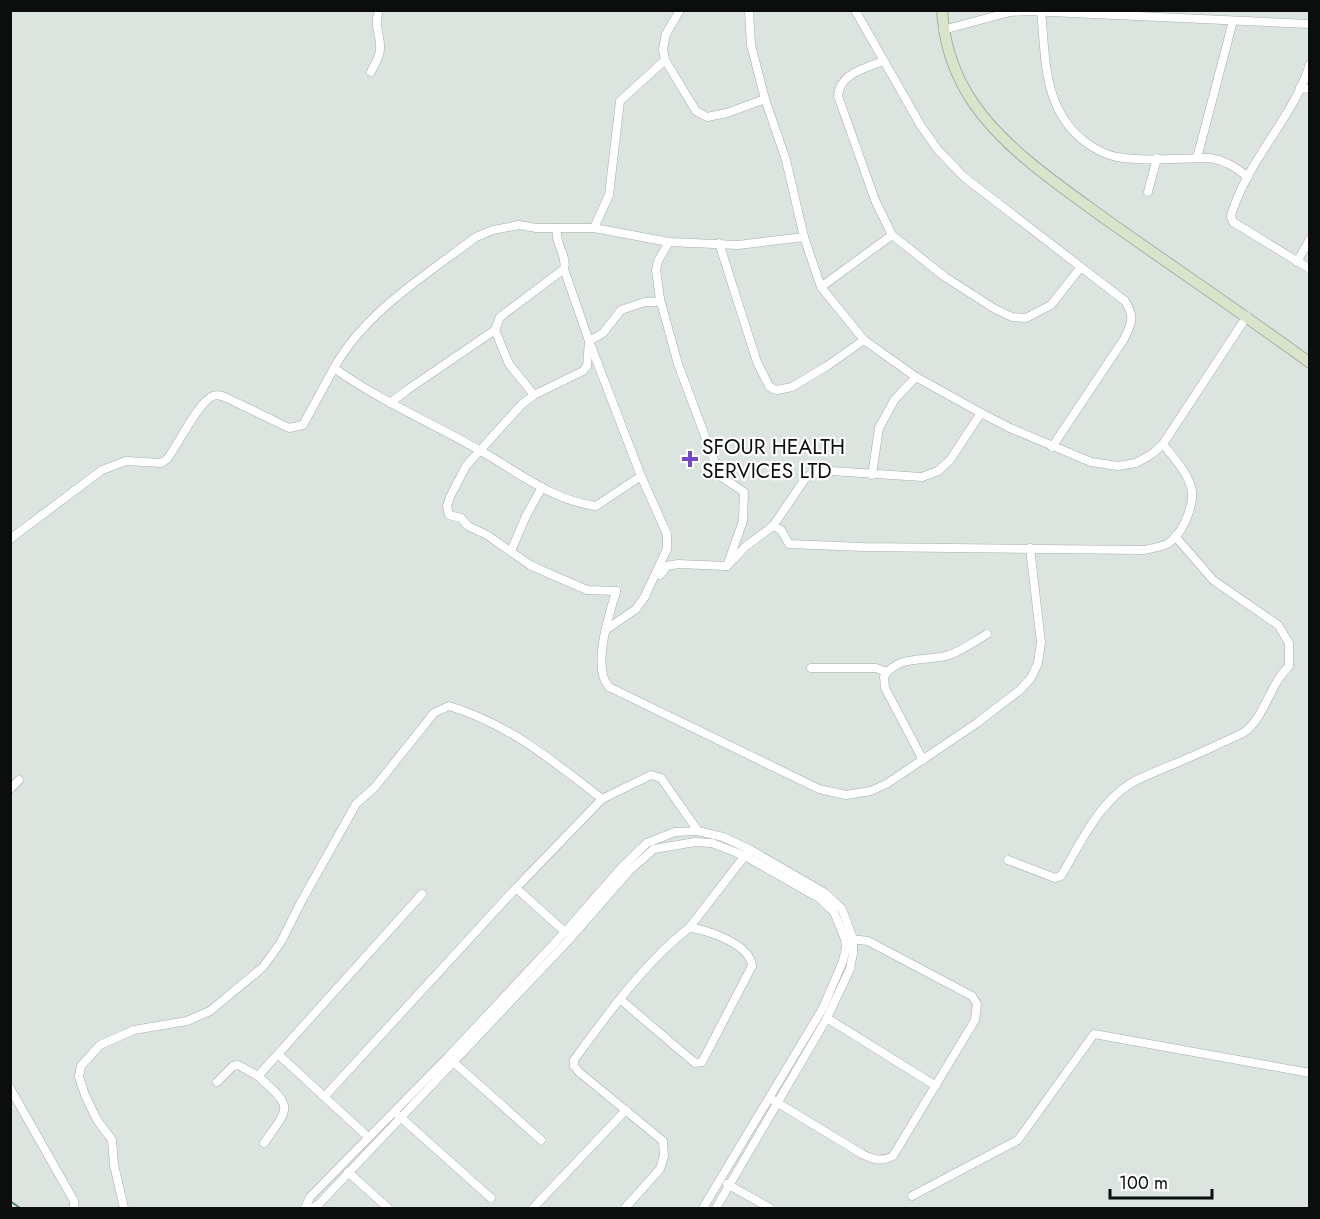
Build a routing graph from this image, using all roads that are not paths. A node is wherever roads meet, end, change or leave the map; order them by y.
1 (379, 10) edge
2 (680, 10) edge
3 (749, 10) edge
4 (855, 10) edge
5 (942, 10) edge
6 (1041, 11) edge
7 (1233, 21) junction
8 (1310, 24) edge
9 (943, 30) junction
10 (664, 60) junction
11 (883, 61) junction
12 (1310, 64) edge
13 (371, 72) dead end
14 (1300, 88) junction
15 (1310, 89) edge
16 (765, 99) junction
17 (1156, 158) junction
18 (1197, 158) junction
19 (1248, 177) junction
20 (1148, 192) dead end
21 (557, 228) junction
22 (594, 228) junction
23 (892, 236) junction
24 (804, 237) junction
25 (1310, 239) edge
26 (669, 242) junction
27 (719, 243) junction
28 (1297, 262) junction
29 (1081, 267) junction
30 (1310, 268) edge
31 (564, 269) junction
32 (821, 287) junction
33 (660, 299) junction
34 (1247, 316) junction
35 (495, 330) junction
36 (864, 340) junction
37 (589, 341) junction
38 (1310, 363) edge
39 (334, 368) junction
40 (916, 376) junction
41 (534, 395) junction
42 (390, 403) junction
43 (981, 413) junction
44 (1163, 444) junction
45 (1052, 447) junction
46 (480, 450) junction
47 (872, 475) junction
48 (641, 476) junction
49 (542, 487) junction
50 (773, 526) junction
51 (1175, 536) junction
52 (10, 539) edge
53 (1030, 548) junction
54 (511, 551) junction
55 (727, 566) junction
56 (616, 591) junction
57 (644, 598) junction
58 (987, 634) dead end
59 (811, 668) dead end
60 (886, 672) junction
61 (923, 760) junction
62 (19, 780) dead end
63 (10, 789) edge
64 (602, 799) junction
65 (698, 831) junction
66 (747, 852) junction
67 (1008, 860) dead end
68 (516, 888) junction
69 (422, 894) dead end
70 (689, 928) junction
71 (565, 932) junction
72 (849, 939) junction
73 (621, 1000) junction
74 (827, 1018) junction
75 (278, 1054) junction
76 (451, 1059) junction
77 (1310, 1073) edge
78 (258, 1076) junction
79 (218, 1082) dead end
80 (936, 1086) junction
81 (10, 1088) edge
82 (326, 1096) junction
83 (769, 1098) junction
84 (777, 1103) junction
85 (626, 1110) junction
86 (398, 1115) junction
87 (368, 1137) junction
88 (541, 1140) dead end
89 (264, 1143) dead end
90 (348, 1172) junction
91 (721, 1181) junction
92 (730, 1186) junction
93 (912, 1196) dead end
94 (310, 1197) junction
95 (491, 1198) dead end
96 (318, 1207) edge
97 (74, 1209) edge
98 (124, 1209) edge
99 (305, 1209) edge
100 (388, 1209) edge
101 (533, 1209) edge
102 (625, 1209) edge
103 (703, 1209) edge
104 (716, 1209) edge
105 (770, 1209) edge

1 - 13 street
2 - 10 street
3 - 16 street
4 - 11 street
5 - 9 main road
6 - 7 street
6 - 9 street
6 - 17 street
7 - 8 street
7 - 18 street
9 - 34 main road
10 - 16 street
10 - 22 street
11 - 23 street
11 - 29 street
12 - 14 street
14 - 15 street
14 - 19 street
16 - 24 street
17 - 18 street
17 - 20 street
18 - 19 street
19 - 28 street
21 - 22 street
21 - 31 street
21 - 39 street
22 - 26 street
23 - 29 street
23 - 32 street
24 - 27 street
24 - 32 street
25 - 28 street
26 - 27 street
26 - 33 street
27 - 36 street
28 - 30 street
29 - 45 street
31 - 35 street
31 - 37 street
32 - 36 street
33 - 37 street
33 - 55 street
34 - 38 main road
34 - 44 street
35 - 41 street
35 - 42 street
36 - 40 street
37 - 41 street
37 - 48 street
39 - 42 street
39 - 52 street
40 - 43 street
40 - 47 street
41 - 46 street
42 - 46 street
43 - 45 street
43 - 47 street
44 - 45 street
44 - 51 street
46 - 49 street
46 - 54 street
47 - 50 street
48 - 49 street
48 - 57 street
49 - 54 street
50 - 53 street
50 - 55 street
51 - 53 street
51 - 67 street
53 - 61 street
54 - 56 street
55 - 57 street
56 - 57 street
56 - 61 street
58 - 60 street
59 - 60 street
60 - 61 street
62 - 63 street
64 - 65 street
64 - 68 street
64 - 98 street
65 - 66 street
65 - 71 street
66 - 70 street
66 - 72 street
66 - 76 street
68 - 71 street
68 - 82 street
69 - 75 street
70 - 73 street
70 - 73 street
71 - 76 street
72 - 74 street
72 - 80 street
72 - 83 street
73 - 85 street
74 - 80 street
74 - 84 street
75 - 78 street
75 - 82 street
76 - 86 street
76 - 88 street
77 - 93 street
78 - 79 street
78 - 89 street
80 - 84 street
81 - 97 street
82 - 87 street
83 - 84 street
83 - 91 street
84 - 92 street
85 - 101 street
85 - 102 street
86 - 87 street
86 - 90 street
86 - 95 street
87 - 94 street
90 - 96 street
90 - 100 street
91 - 92 street
91 - 103 street
92 - 104 street
92 - 105 street
94 - 96 street
94 - 99 street

